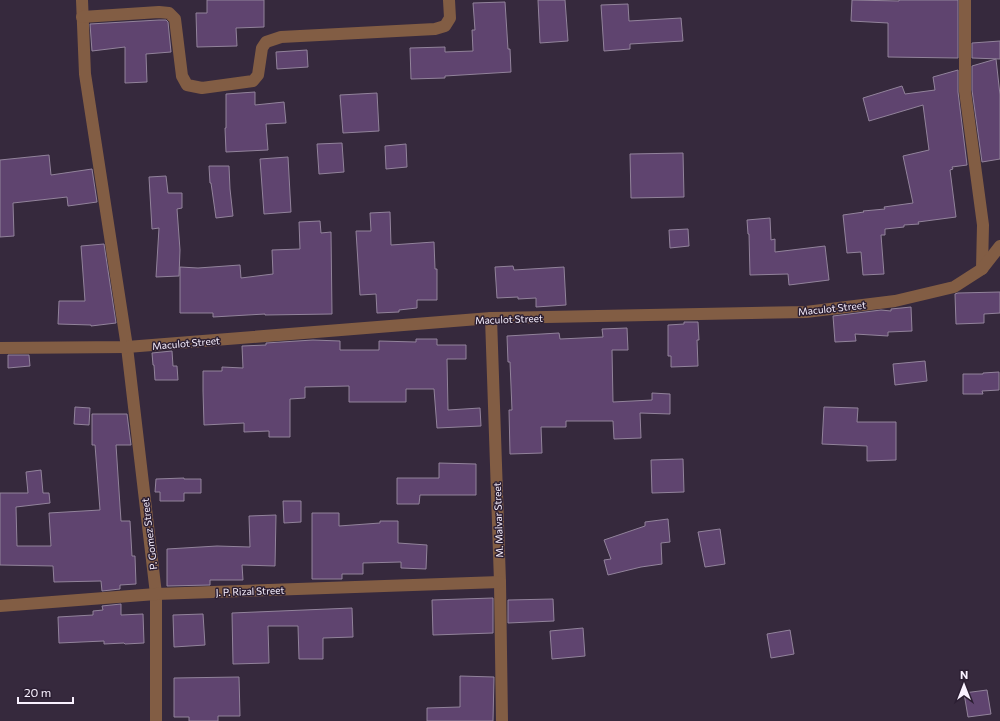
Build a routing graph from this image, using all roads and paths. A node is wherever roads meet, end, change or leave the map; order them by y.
1 (82, 0) edge
2 (449, 0) edge
3 (964, 0) edge
4 (82, 17) junction
5 (1000, 246) edge
6 (982, 269) junction
7 (492, 318) junction
8 (127, 347) junction
9 (0, 348) edge
10 (500, 582) junction
11 (156, 594) junction
12 (0, 606) edge
13 (156, 721) edge
14 (502, 721) edge

1 - 4 street, P. Gomez Street
2 - 4 street
3 - 6 street
4 - 8 street, P. Gomez Street
5 - 6 street, Maculot Street
6 - 7 street, Maculot Street
7 - 8 street, Maculot Street
7 - 10 street, M. Malvar Street
8 - 9 street, Maculot Street
8 - 11 street, P. Gomez Street
10 - 11 street, J. P. Rizal Street
10 - 14 street, M. Malvar Street
11 - 12 street, J. P. Rizal Street
11 - 13 street, P. Gomez Street

